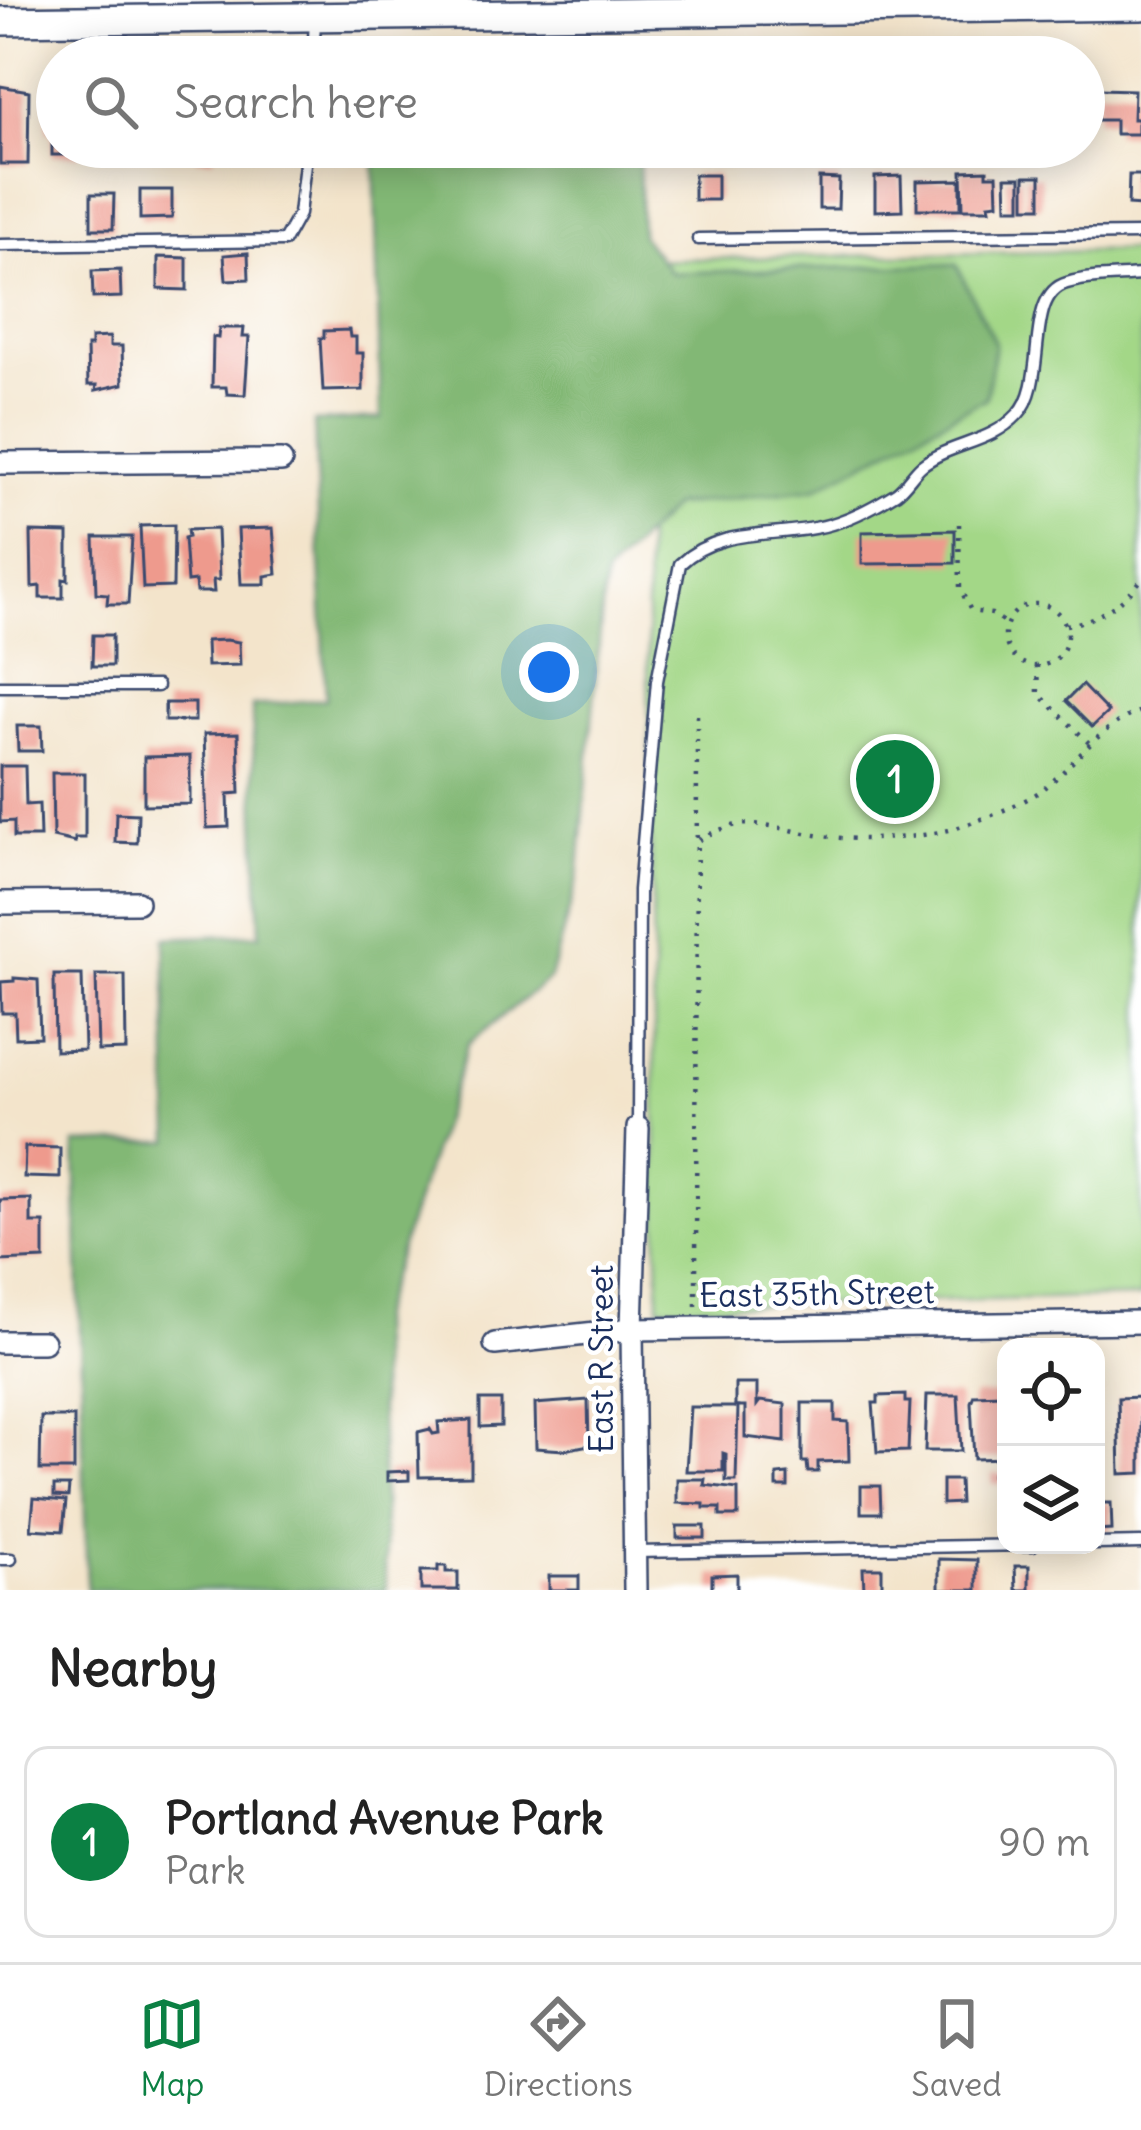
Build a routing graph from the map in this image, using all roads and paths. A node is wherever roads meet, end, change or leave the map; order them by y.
1 (1141, 7) edge
2 (325, 12) edge
3 (0, 21) edge
4 (304, 168) edge
5 (1141, 234) edge
6 (698, 239) dead end
7 (0, 245) edge
8 (1141, 275) edge
9 (281, 461) dead end
10 (0, 463) edge
11 (959, 524) dead end
12 (1141, 580) edge
13 (1007, 624) junction
14 (1066, 625) junction
15 (1037, 665) junction
16 (0, 686) edge
17 (158, 686) dead end
18 (1141, 711) edge
19 (697, 712) dead end
20 (1090, 744) junction
21 (697, 841) junction
22 (137, 902) dead end
23 (0, 903) edge
24 (638, 1128) joint
25 (1141, 1322) edge
26 (696, 1328) junction
27 (632, 1329) junction
28 (0, 1342) edge
29 (43, 1342) dead end
30 (495, 1344) dead end
31 (1141, 1543) edge
32 (1105, 1544) edge
33 (997, 1546) edge
34 (635, 1552) junction
35 (635, 1590) edge

1 - 2 street
2 - 3 street
4 - 7 lane
5 - 6 lane
8 - 24 lane
9 - 10 street
11 - 13 path
12 - 14 path
13 - 14 path
13 - 15 path
14 - 15 path
15 - 20 path
16 - 17 lane
18 - 20 path
19 - 21 path
20 - 21 path
21 - 26 path
22 - 23 street
24 - 27 street, East R Street
25 - 26 street, East 35th Street
26 - 27 street, East 35th Street
27 - 30 street, East 35th Street
27 - 34 street, East R Street
28 - 29 street
31 - 32 lane
33 - 34 lane
34 - 35 street, East R Street

